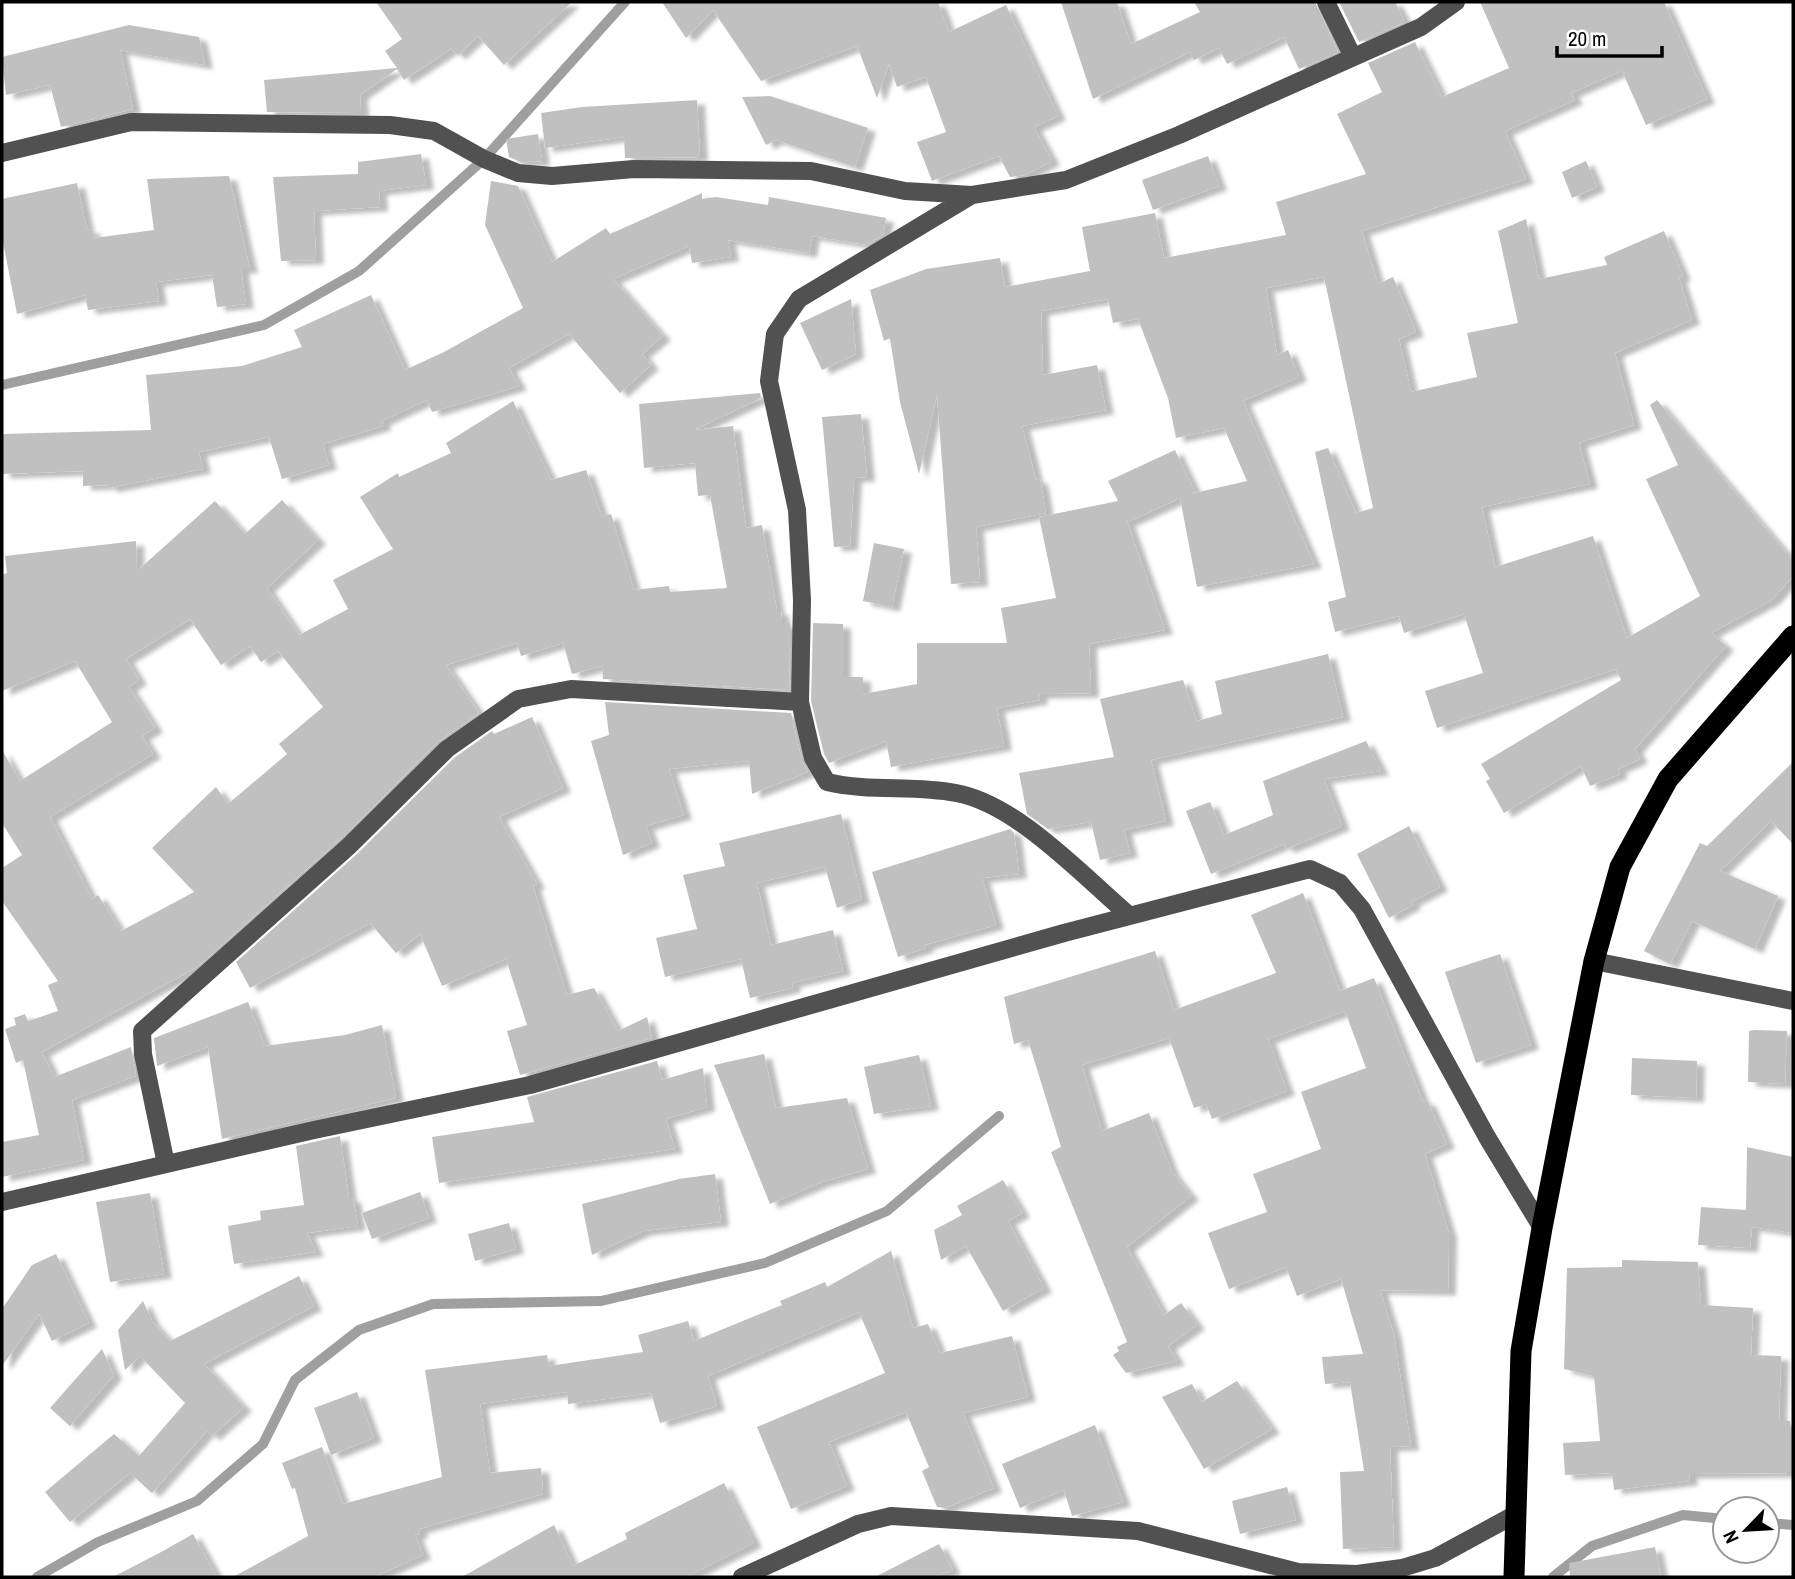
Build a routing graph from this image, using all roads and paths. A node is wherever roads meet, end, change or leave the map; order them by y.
1 (1326, 2) edge
2 (1456, 2) edge
3 (1353, 57) junction
4 (2, 153) edge
5 (972, 195) junction
6 (1793, 636) edge
7 (800, 702) junction
8 (1130, 916) junction
9 (1594, 961) junction
10 (1793, 1001) edge
11 (166, 1164) junction
12 (2, 1202) edge
13 (1542, 1228) junction
14 (1516, 1514) junction
15 (742, 1577) edge
16 (1514, 1577) edge

1 - 3 street
2 - 3 street
3 - 5 street
4 - 5 street
5 - 7 street
6 - 9 highway
7 - 8 street
7 - 11 street
8 - 11 street
8 - 13 street
9 - 10 street
9 - 13 highway
11 - 12 street
13 - 14 highway
14 - 15 street
14 - 16 highway

